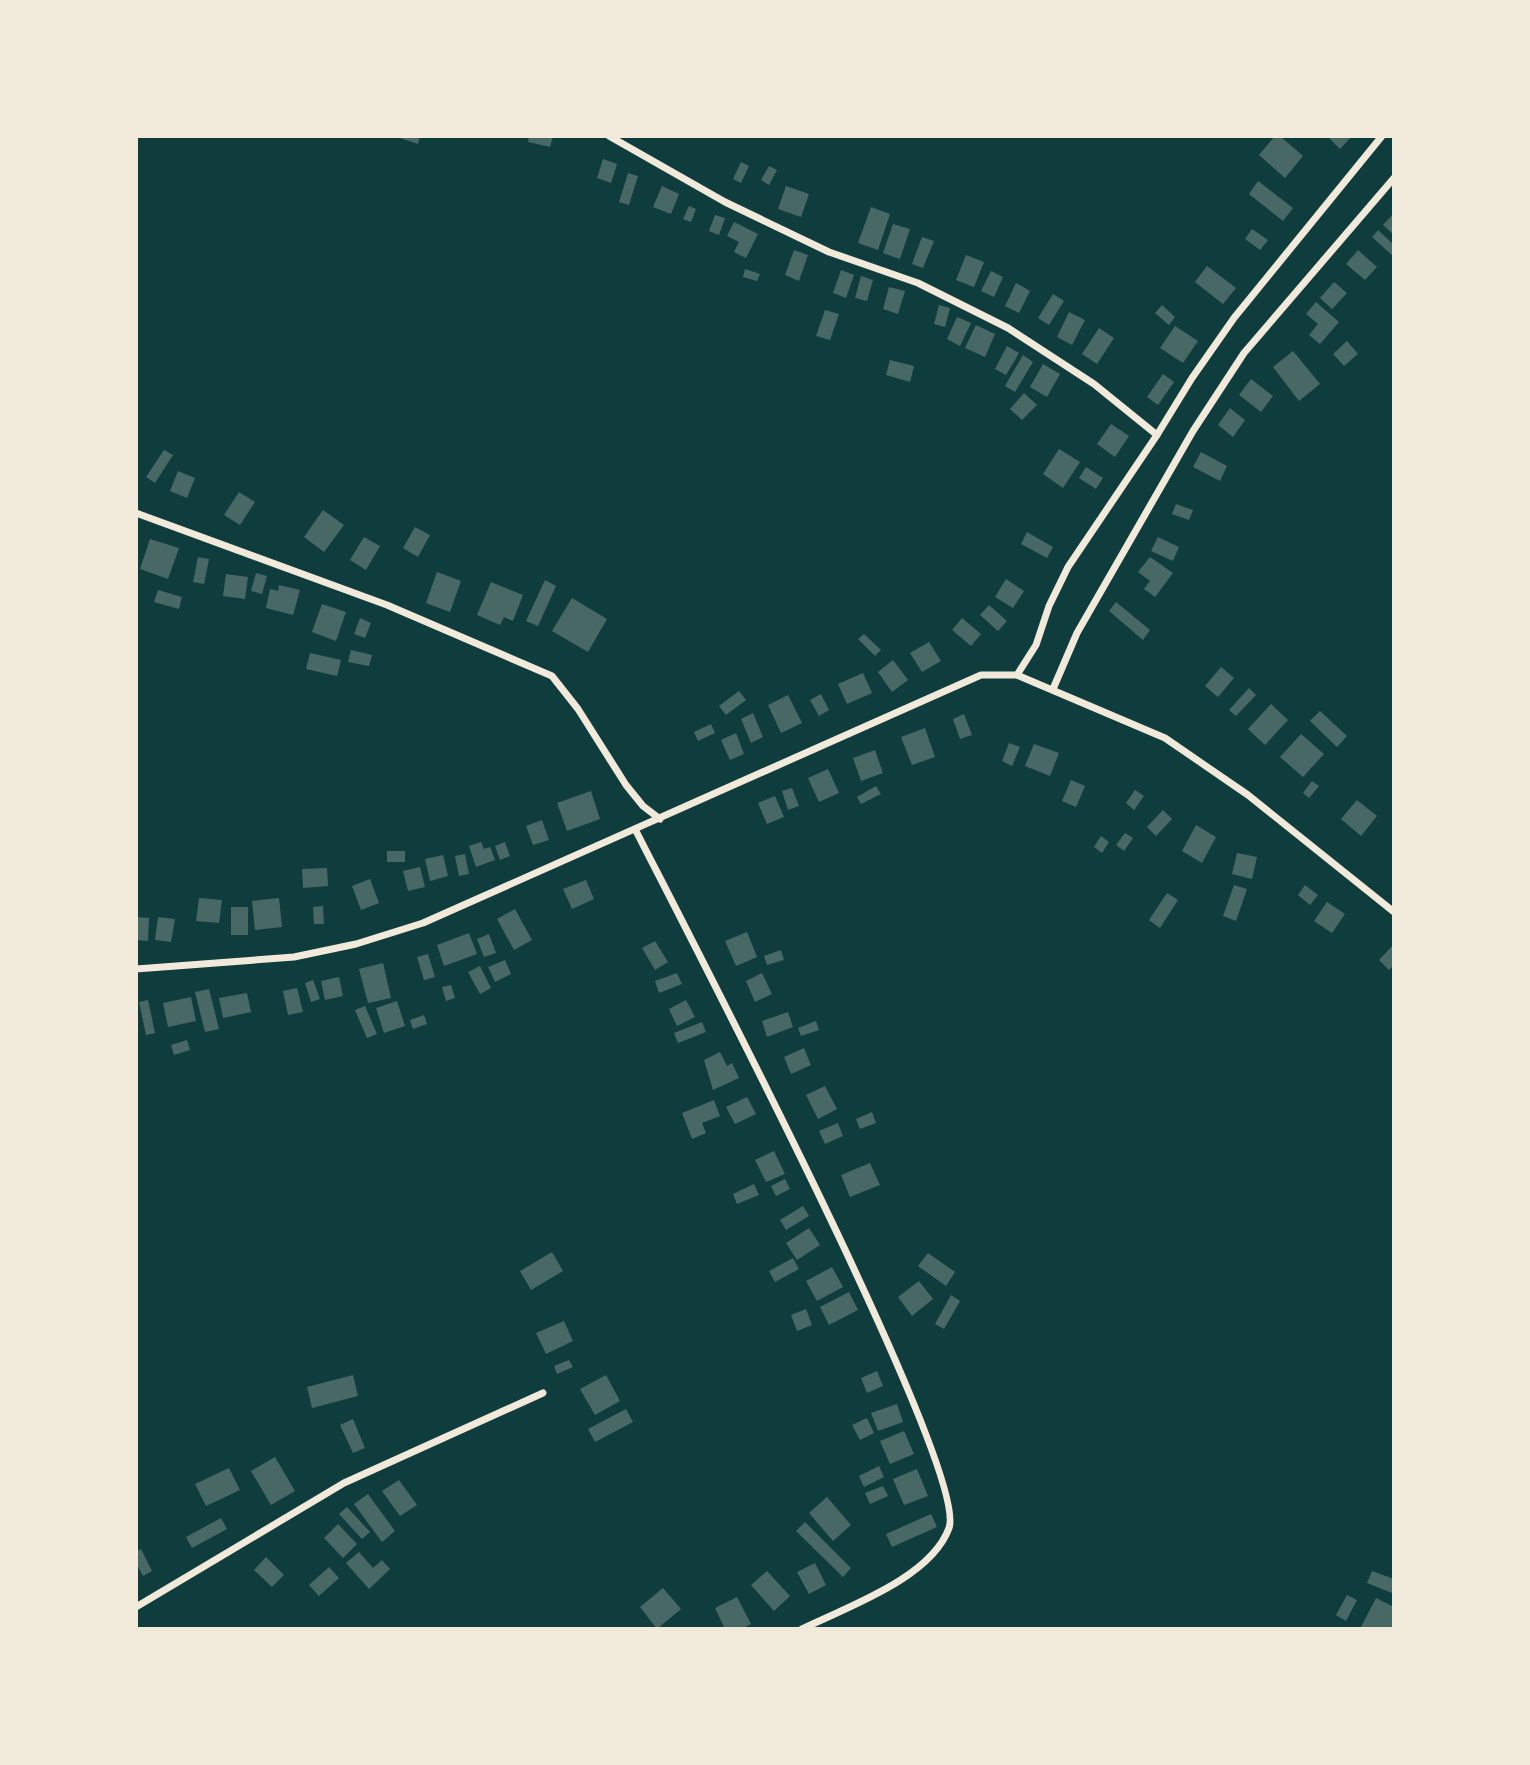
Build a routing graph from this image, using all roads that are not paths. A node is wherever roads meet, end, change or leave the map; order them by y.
1 (609, 136) edge
2 (1382, 136) edge
3 (1394, 178) edge
4 (1157, 435) junction
5 (136, 513) edge
6 (1017, 675) junction
7 (1053, 689) junction
8 (660, 819) junction
9 (635, 829) junction
10 (1394, 912) edge
11 (136, 969) edge
12 (543, 1393) dead end
13 (136, 1607) edge
14 (802, 1629) edge

1 - 4 street
2 - 4 street
3 - 7 street
4 - 6 street
5 - 8 street
6 - 7 street
6 - 8 street
7 - 10 street
8 - 9 street
9 - 11 street
9 - 14 street
12 - 13 street

